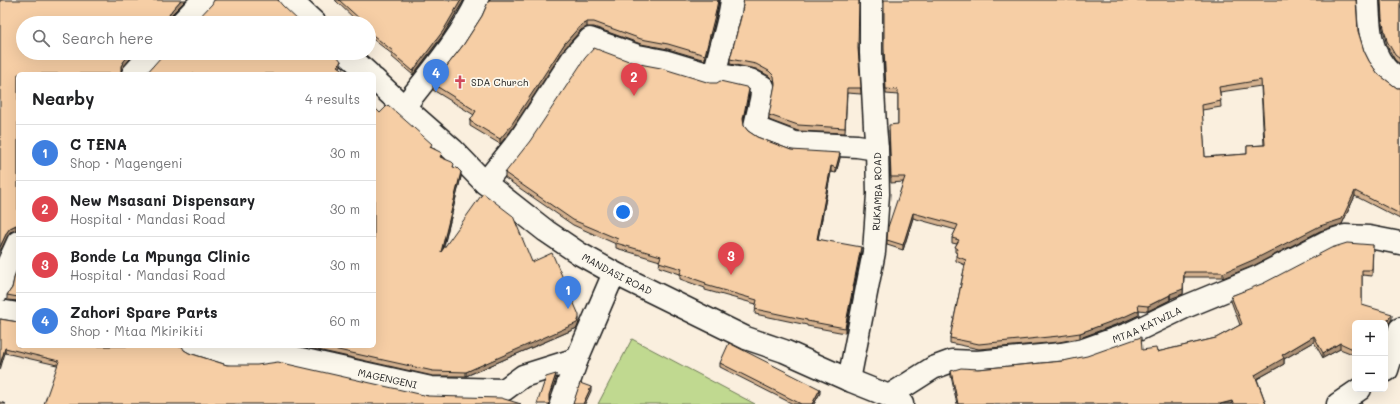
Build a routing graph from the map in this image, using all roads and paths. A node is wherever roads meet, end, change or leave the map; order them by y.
1 (203, 0) edge
2 (290, 0) edge
3 (478, 0) edge
4 (732, 0) edge
5 (871, 0) edge
6 (1368, 0) edge
7 (188, 16) edge
8 (307, 16) edge
9 (146, 60) edge
10 (354, 60) edge
11 (135, 72) edge
12 (367, 72) edge
13 (726, 76) dead end
14 (376, 81) edge
15 (1400, 81) edge
16 (404, 107) junction
17 (877, 149) junction
18 (485, 183) junction
19 (1400, 243) edge
20 (16, 246) edge
21 (614, 274) junction
22 (0, 290) edge
23 (0, 311) edge
24 (16, 314) edge
25 (1400, 328) edge
26 (201, 348) edge
27 (577, 359) junction
28 (1388, 367) edge
29 (849, 380) junction
30 (1356, 392) edge
31 (895, 400) edge
32 (561, 404) edge
33 (1338, 404) edge

1 - 7 street
2 - 8 street
3 - 16 street
4 - 18 street
5 - 17 street, RUKAMBA ROAD
6 - 15 street
9 - 11 street
10 - 12 street
13 - 17 street
14 - 16 street, MANDASI ROAD
16 - 18 street, MANDASI ROAD
17 - 29 street, RUKAMBA ROAD
18 - 21 street, MANDASI ROAD
19 - 31 street, MTAA KATWILA
20 - 22 street
21 - 27 street
21 - 29 street, MANDASI ROAD
23 - 24 street
25 - 28 street
26 - 27 street, MAGENGENI
27 - 32 street
29 - 31 street, MANDASI ROAD
30 - 33 street

